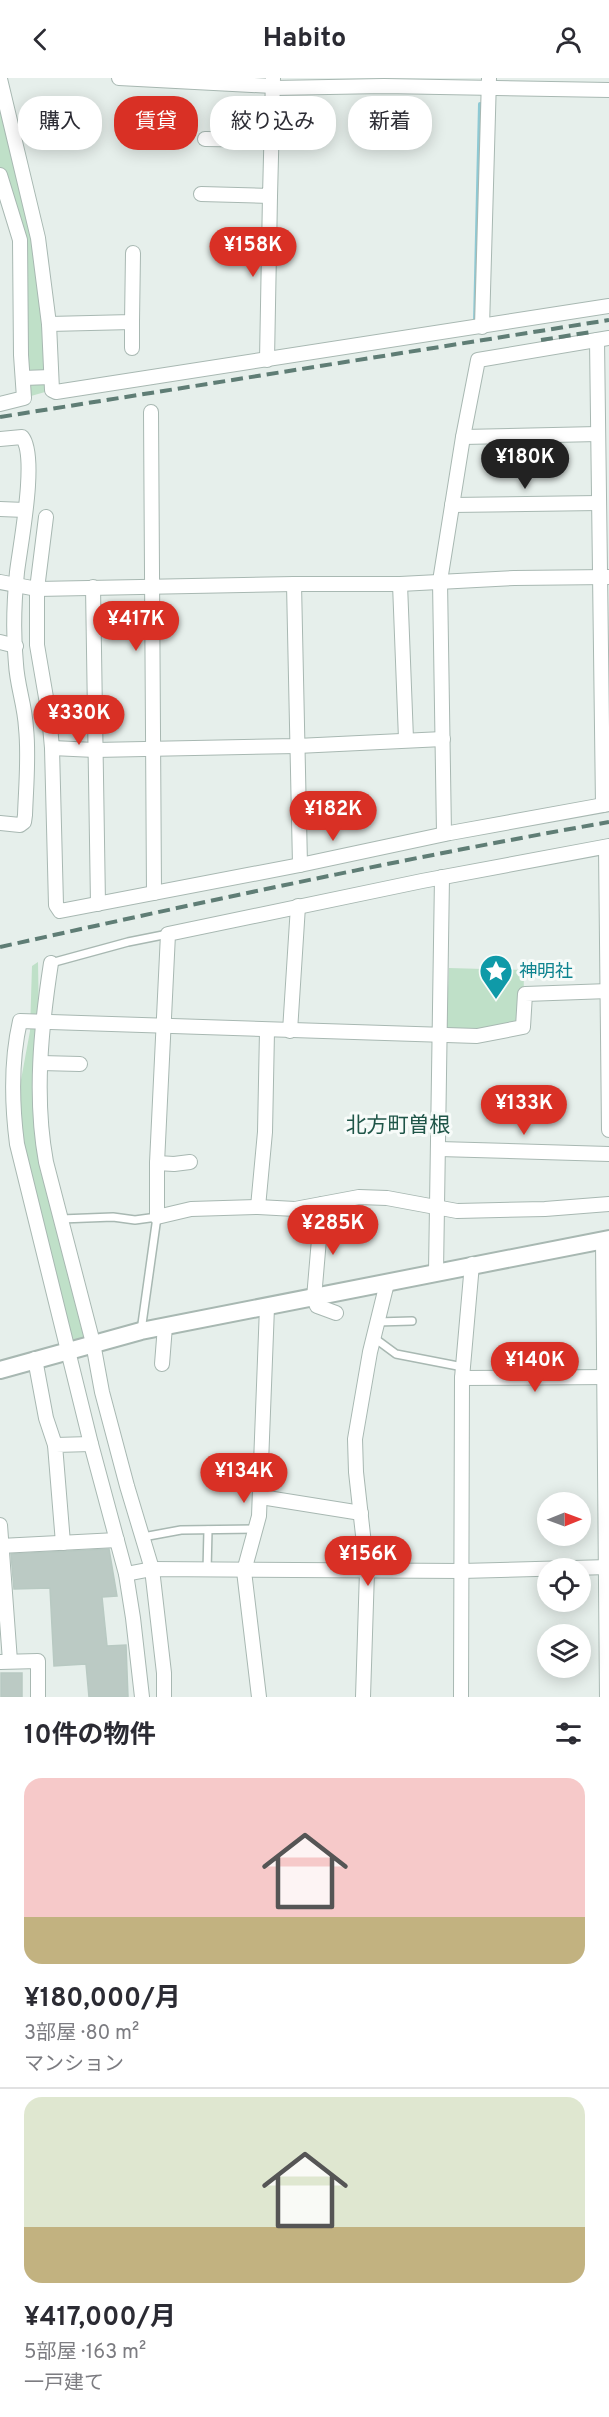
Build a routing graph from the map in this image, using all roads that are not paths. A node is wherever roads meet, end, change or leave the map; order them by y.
1 (119, 78) edge
2 (0, 79) edge
3 (385, 82) edge
4 (440, 83) edge
5 (489, 83) edge
6 (542, 83) edge
7 (273, 84) edge
8 (601, 86) edge
9 (205, 139) dead end
10 (210, 139) edge
11 (272, 150) edge
12 (0, 175) edge
13 (201, 194) dead end
14 (270, 196) junction
15 (39, 238) junction
16 (20, 240) junction
17 (133, 253) dead end
18 (609, 306) edge
19 (21, 318) junction
20 (48, 320) junction
21 (132, 322) junction
22 (482, 327) junction
23 (603, 339) edge
24 (132, 348) dead end
25 (267, 360) junction
26 (51, 377) junction
27 (23, 378) junction
28 (0, 404) edge
29 (151, 412) dead end
30 (598, 434) junction
31 (463, 438) junction
32 (0, 440) edge
33 (604, 465) edge
34 (599, 503) junction
35 (452, 506) junction
36 (0, 509) edge
37 (25, 510) junction
38 (46, 517) dead end
39 (604, 577) edge
40 (440, 581) junction
41 (0, 582) edge
42 (294, 584) junction
43 (400, 584) junction
44 (16, 586) junction
45 (151, 586) junction
46 (93, 587) junction
47 (37, 589) junction
48 (0, 642) edge
49 (16, 646) junction
50 (406, 739) junction
51 (443, 739) junction
52 (297, 746) junction
53 (52, 748) junction
54 (153, 748) junction
55 (95, 750) junction
56 (606, 805) edge
57 (0, 823) edge
58 (444, 834) junction
59 (607, 847) edge
60 (300, 865) junction
61 (442, 877) junction
62 (154, 893) junction
63 (98, 904) junction
64 (298, 906) junction
65 (168, 934) junction
66 (51, 963) joint
67 (608, 991) edge
68 (43, 1021) junction
69 (163, 1027) junction
70 (267, 1031) junction
71 (290, 1031) junction
72 (440, 1035) junction
73 (41, 1064) junction
74 (80, 1064) dead end
75 (609, 1130) edge
76 (439, 1149) junction
77 (609, 1154) edge
78 (190, 1162) dead end
79 (157, 1163) junction
80 (322, 1204) junction
81 (609, 1204) edge
82 (258, 1207) junction
83 (437, 1208) junction
84 (157, 1217) junction
85 (61, 1219) junction
86 (606, 1240) edge
87 (472, 1264) junction
88 (436, 1272) junction
89 (387, 1283) junction
90 (314, 1298) junction
91 (267, 1306) junction
92 (336, 1313) dead end
93 (412, 1321) dead end
94 (377, 1322) junction
95 (165, 1326) junction
96 (141, 1331) junction
97 (373, 1337) junction
98 (93, 1343) junction
99 (68, 1350) junction
100 (35, 1359) junction
101 (162, 1364) dead end
102 (0, 1370) edge
103 (462, 1373) junction
104 (607, 1377) edge
105 (91, 1444) junction
106 (55, 1446) junction
107 (261, 1497) junction
108 (361, 1513) junction
109 (0, 1525) edge
110 (256, 1529) junction
111 (208, 1530) junction
112 (142, 1537) junction
113 (117, 1540) junction
114 (63, 1543) junction
115 (1, 1546) edge
116 (607, 1567) edge
117 (152, 1569) junction
118 (207, 1571) junction
119 (244, 1571) junction
120 (367, 1571) junction
121 (461, 1571) junction
122 (126, 1574) junction
123 (5, 1661) edge
124 (38, 1697) edge
125 (142, 1697) edge
126 (164, 1697) edge
127 (259, 1697) edge
128 (363, 1697) edge
129 (461, 1697) edge
130 (607, 1697) edge

1 - 7 street
2 - 15 street
3 - 4 street
3 - 7 street
4 - 5 street
5 - 6 street
5 - 22 street
6 - 8 street
9 - 10 street
11 - 14 street
12 - 16 street
13 - 14 street
14 - 25 street
15 - 16 street
15 - 20 street
16 - 19 street
17 - 21 street
18 - 22 street
19 - 20 street
19 - 27 street
20 - 21 street
20 - 26 street
21 - 24 street
22 - 25 street
23 - 30 street
23 - 31 street
25 - 26 street
26 - 27 street
27 - 28 street
29 - 45 street
30 - 31 street
30 - 33 street
31 - 35 street
32 - 37 street
33 - 34 street
34 - 35 street
34 - 39 street
35 - 40 street
36 - 37 street
37 - 44 street
38 - 47 street
39 - 40 street
39 - 56 street
40 - 43 street
40 - 51 street
41 - 44 street
42 - 43 street
42 - 45 street
42 - 52 street
43 - 50 street
44 - 47 street
44 - 49 street
45 - 46 street
45 - 54 street
46 - 47 street
46 - 55 street
47 - 53 street
48 - 49 street
49 - 57 street
50 - 51 street
50 - 52 street
51 - 58 street
52 - 54 street
52 - 60 street
53 - 55 street
53 - 63 street
54 - 55 street
54 - 62 street
55 - 63 street
56 - 58 street
58 - 60 street
59 - 61 street
59 - 67 street
60 - 62 street
61 - 64 street
61 - 72 street
62 - 63 street
64 - 65 street
64 - 71 street
65 - 66 lane
65 - 69 street
66 - 68 street
67 - 72 street
67 - 75 street
68 - 69 street
68 - 73 street
68 - 99 street
69 - 70 street
69 - 79 street
70 - 71 street
70 - 82 street
71 - 72 street
72 - 76 street
73 - 74 street
73 - 85 street
76 - 77 street
76 - 83 street
78 - 79 street
79 - 84 street
80 - 82 street
80 - 83 street
80 - 90 street
81 - 83 street
82 - 84 street
83 - 88 street
84 - 85 lane
84 - 96 lane
85 - 98 street
86 - 87 street
86 - 104 street
87 - 88 street
87 - 103 street
88 - 89 street
89 - 90 street
89 - 94 street
90 - 91 street
90 - 92 street
91 - 95 street
91 - 107 street
93 - 94 lane
94 - 97 street
95 - 96 street
95 - 101 street
96 - 98 street
97 - 103 lane
97 - 108 street
98 - 99 street
98 - 112 street
99 - 100 street
99 - 105 street
100 - 102 street
100 - 106 street
103 - 104 street
103 - 121 street
104 - 116 street
105 - 106 street
105 - 113 street
106 - 114 street
107 - 108 street
107 - 110 street
108 - 120 street
109 - 115 street
110 - 111 lane
110 - 119 street
111 - 112 lane
111 - 118 lane
112 - 117 street
113 - 114 street
113 - 122 street
114 - 115 street
115 - 123 street
116 - 121 street
116 - 130 street
117 - 118 street
117 - 122 street
117 - 126 street
118 - 119 street
119 - 120 street
119 - 127 street
120 - 121 street
120 - 128 street
121 - 129 street
122 - 125 street
123 - 124 street

